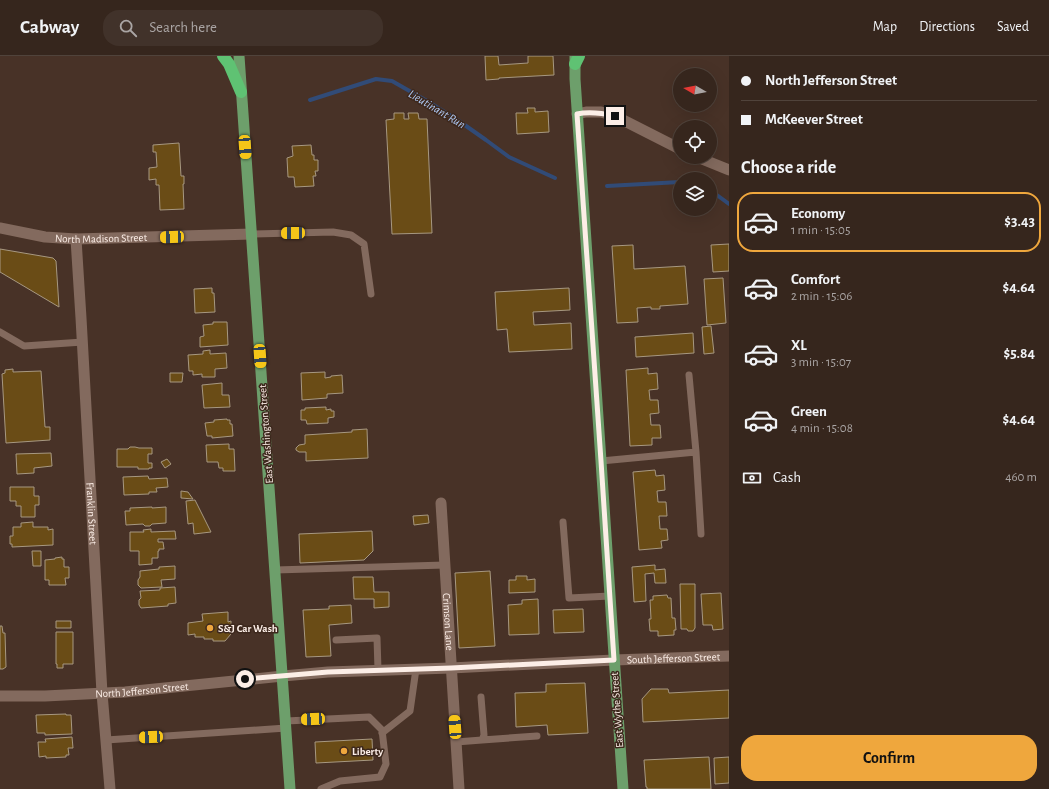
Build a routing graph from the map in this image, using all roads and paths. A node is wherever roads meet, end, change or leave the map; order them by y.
1 (223, 56) edge
2 (239, 56) edge
3 (576, 59) edge
4 (241, 92) junction
5 (577, 114) junction
6 (673, 145) edge
7 (714, 164) edge
8 (729, 170) edge
9 (0, 228) edge
10 (252, 234) junction
11 (76, 239) junction
12 (371, 294) dead end
13 (0, 332) edge
14 (83, 342) junction
15 (689, 375) dead end
16 (696, 452) junction
17 (601, 461) junction
18 (441, 503) dead end
19 (563, 522) dead end
20 (701, 534) dead end
21 (445, 565) junction
22 (275, 570) junction
23 (610, 596) junction
24 (336, 640) dead end
25 (729, 656) edge
26 (614, 660) junction
27 (451, 668) junction
28 (416, 669) junction
29 (378, 670) junction
30 (283, 676) junction
31 (102, 693) junction
32 (0, 696) edge
33 (481, 697) dead end
34 (286, 724) junction
35 (382, 733) junction
36 (537, 736) dead end
37 (106, 740) junction
38 (482, 740) junction
39 (456, 742) junction
40 (110, 789) edge
41 (290, 789) edge
42 (321, 789) edge
43 (459, 789) edge
44 (623, 789) edge

1 - 4 highway
2 - 4 main road, East Washington Street
3 - 5 main road, East Wythe Street
4 - 10 main road, East Washington Street
5 - 6 street
5 - 17 main road, East Wythe Street
7 - 8 street
9 - 11 street, North Madison Street
10 - 11 street, North Madison Street
10 - 12 lane
10 - 22 main road, East Washington Street
11 - 14 street, Franklin Street
13 - 14 lane
14 - 31 street, Franklin Street
15 - 16 lane
16 - 17 lane
16 - 20 lane
17 - 23 main road, East Wythe Street
18 - 21 street, Crimson Lane
19 - 23 lane
21 - 22 lane
21 - 27 street, Crimson Lane
22 - 30 main road, East Washington Street
23 - 26 main road, East Wythe Street
24 - 29 lane
25 - 26 street, South Jefferson Street
26 - 27 street, South Jefferson Street
26 - 44 main road, East Wythe Street
27 - 28 street, South Jefferson Street
27 - 39 street, Crimson Lane
28 - 29 street, South Jefferson Street
28 - 35 lane
29 - 30 street, South Jefferson Street
30 - 31 street, North Jefferson Street
30 - 34 main road, East Washington Street
31 - 32 street, North Jefferson Street
31 - 37 street, Franklin Street
33 - 38 lane
34 - 35 lane
34 - 37 lane
34 - 41 main road, East Washington Street
35 - 42 lane
36 - 38 lane
37 - 40 street, Franklin Street
38 - 39 lane
39 - 43 street, Crimson Lane

